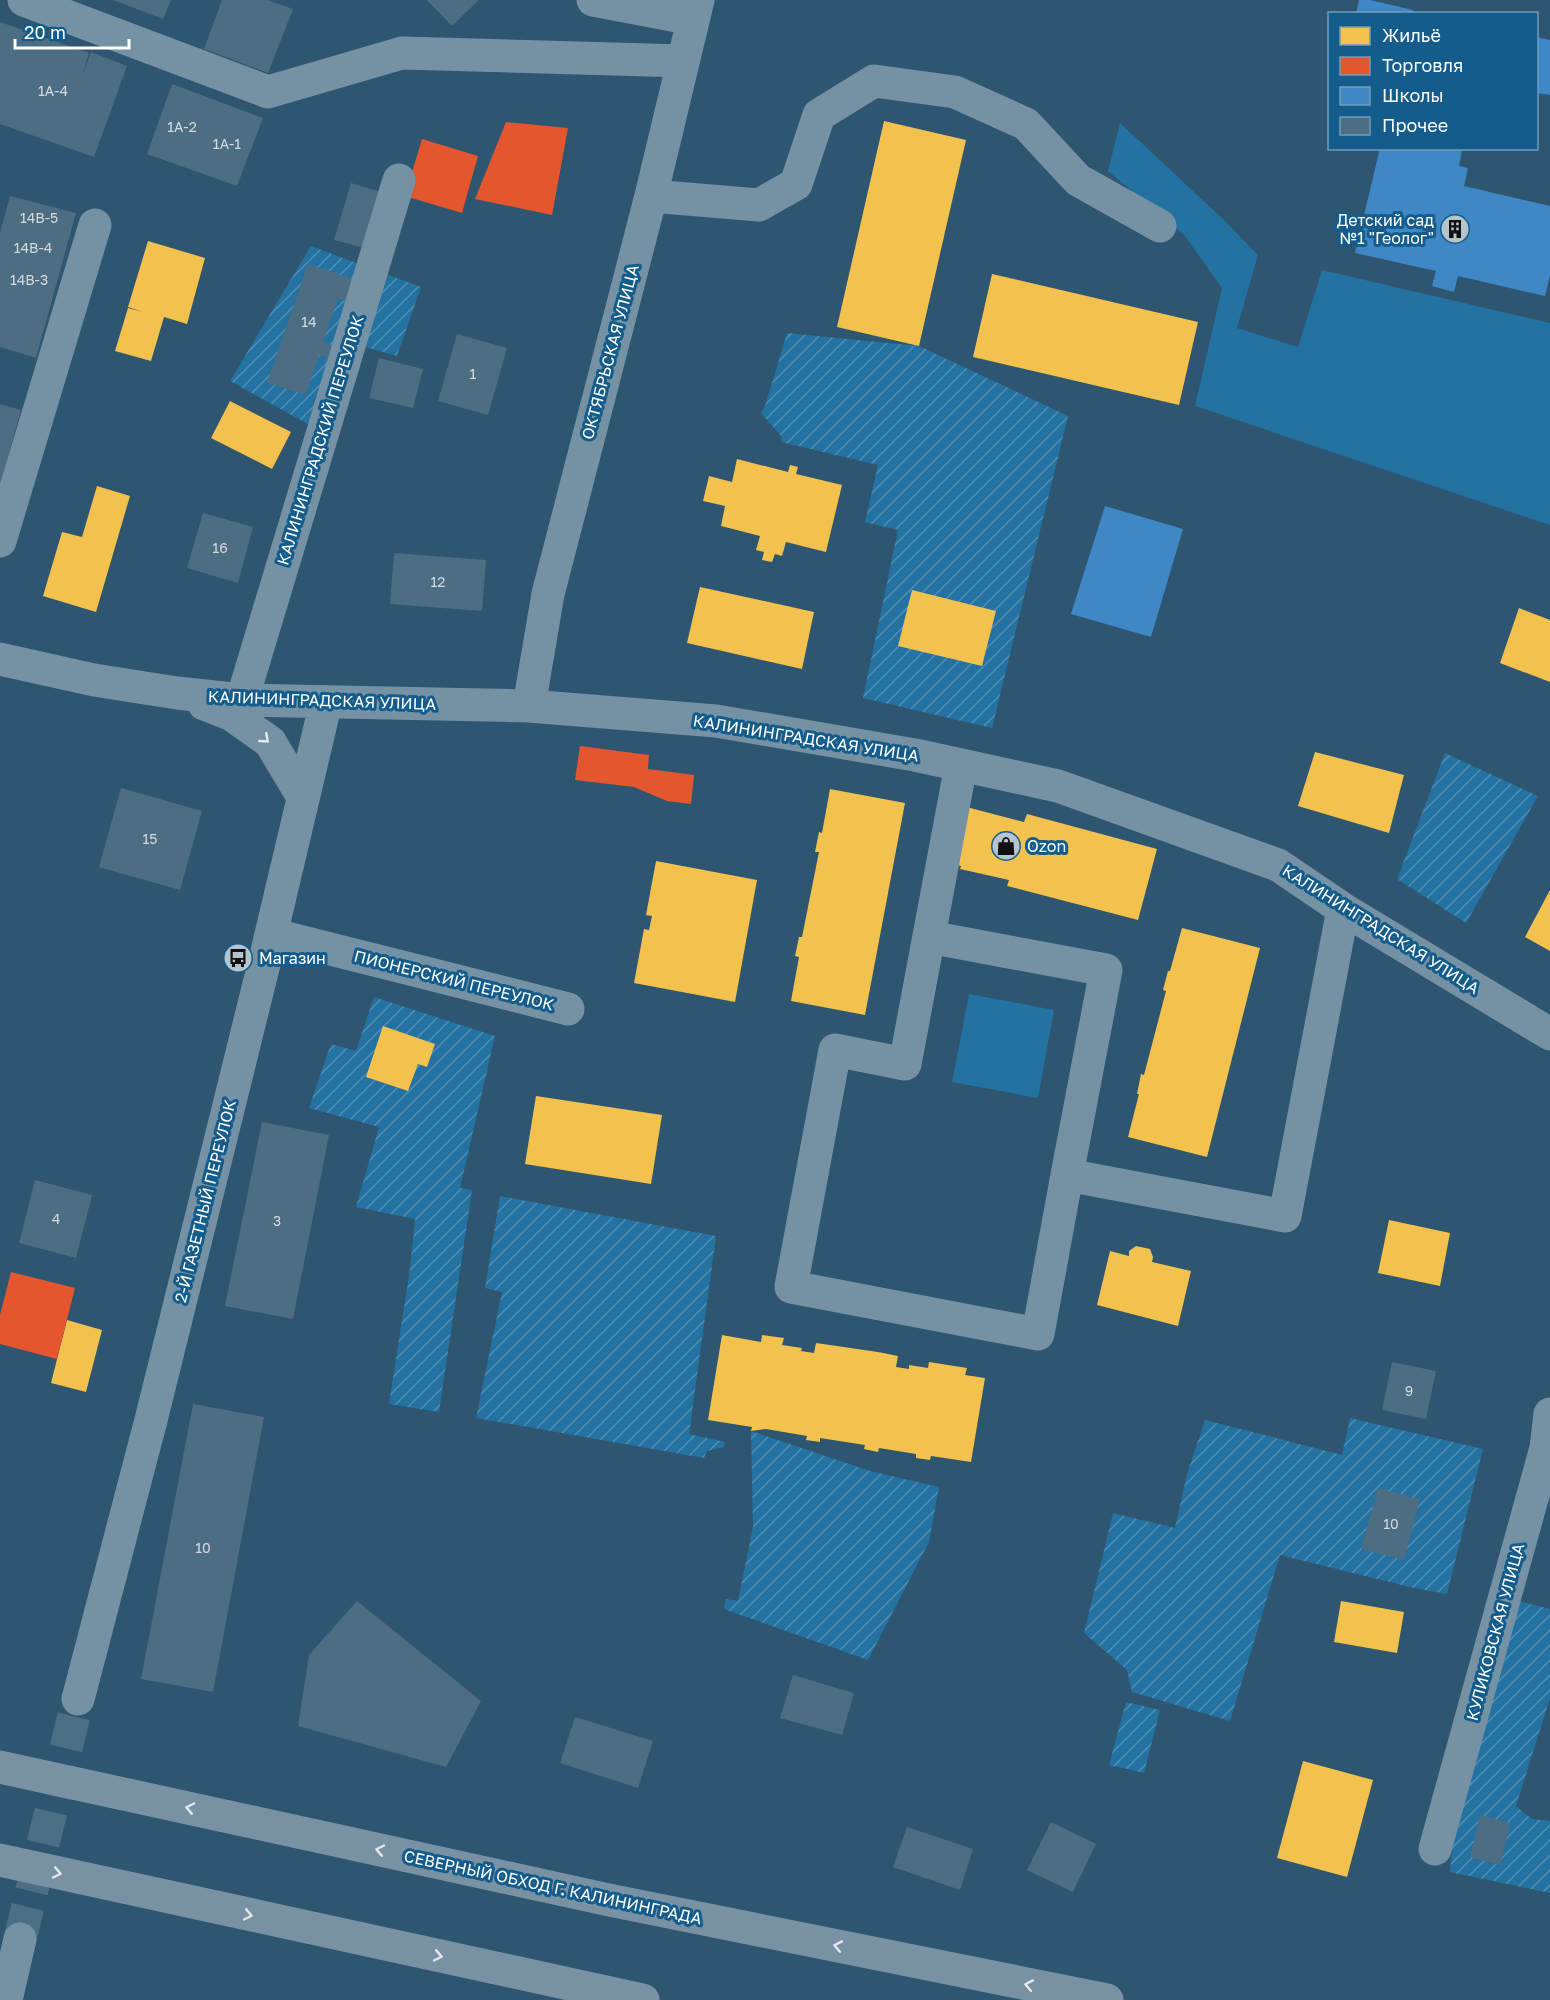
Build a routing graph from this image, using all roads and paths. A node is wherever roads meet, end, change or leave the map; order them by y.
1 (24, 0) edge
2 (593, 0) edge
3 (696, 10) edge
4 (683, 61) junction
5 (399, 180) dead end
6 (651, 196) junction
7 (95, 225) dead end
8 (1160, 226) dead end
9 (0, 541) edge
10 (0, 659) edge
11 (177, 693) junction
12 (242, 700) junction
13 (326, 702) junction
14 (529, 706) junction
15 (961, 765) junction
16 (303, 797) junction
17 (1343, 909) junction
18 (271, 934) junction
19 (929, 936) junction
20 (568, 1009) dead end
21 (1550, 1034) edge
22 (1067, 1175) junction
23 (1550, 1414) edge
24 (78, 1699) tunnel mouth
25 (0, 1767) edge
26 (1435, 1849) dead end
27 (0, 1860) edge
28 (20, 1939) tunnel mouth
29 (7, 1998) edge
30 (643, 2000) edge
31 (1107, 2000) edge

1 - 4 street
2 - 3 street
3 - 4 street, ОКТЯБРЬСКАЯ УЛИЦА
4 - 6 street, ОКТЯБРЬСКАЯ УЛИЦА
5 - 12 street, КАЛИНИНГРАДСКИЙ ПЕРЕУЛОК
6 - 8 street
6 - 14 street, ОКТЯБРЬСКАЯ УЛИЦА
7 - 9 street
10 - 11 street, КАЛИНИНГРАДСКАЯ УЛИЦА
11 - 12 street, КАЛИНИНГРАДСКАЯ УЛИЦА
11 -> 16 street
12 - 13 street, КАЛИНИНГРАДСКАЯ УЛИЦА
13 - 14 street, КАЛИНИНГРАДСКАЯ УЛИЦА
13 - 16 street, 2-Й ГАЗЕТНЫЙ ПЕРЕУЛОК
14 - 15 street, КАЛИНИНГРАДСКАЯ УЛИЦА
15 - 17 street, КАЛИНИНГРАДСКАЯ УЛИЦА
15 - 19 street
16 - 18 street, 2-Й ГАЗЕТНЫЙ ПЕРЕУЛОК
17 - 21 street, КАЛИНИНГРАДСКАЯ УЛИЦА
17 - 22 street
18 - 20 street, ПИОНЕРСКИЙ ПЕРЕУЛОК
18 - 24 street, 2-Й ГАЗЕТНЫЙ ПЕРЕУЛОК
19 - 22 street
19 - 22 street
23 - 26 street, КУЛИКОВСКАЯ УЛИЦА
31 -> 25 highway, СЕВЕРНЫЙ ОБХОД Г. КАЛИНИНГРАДА
27 -> 30 highway
28 - 29 street

